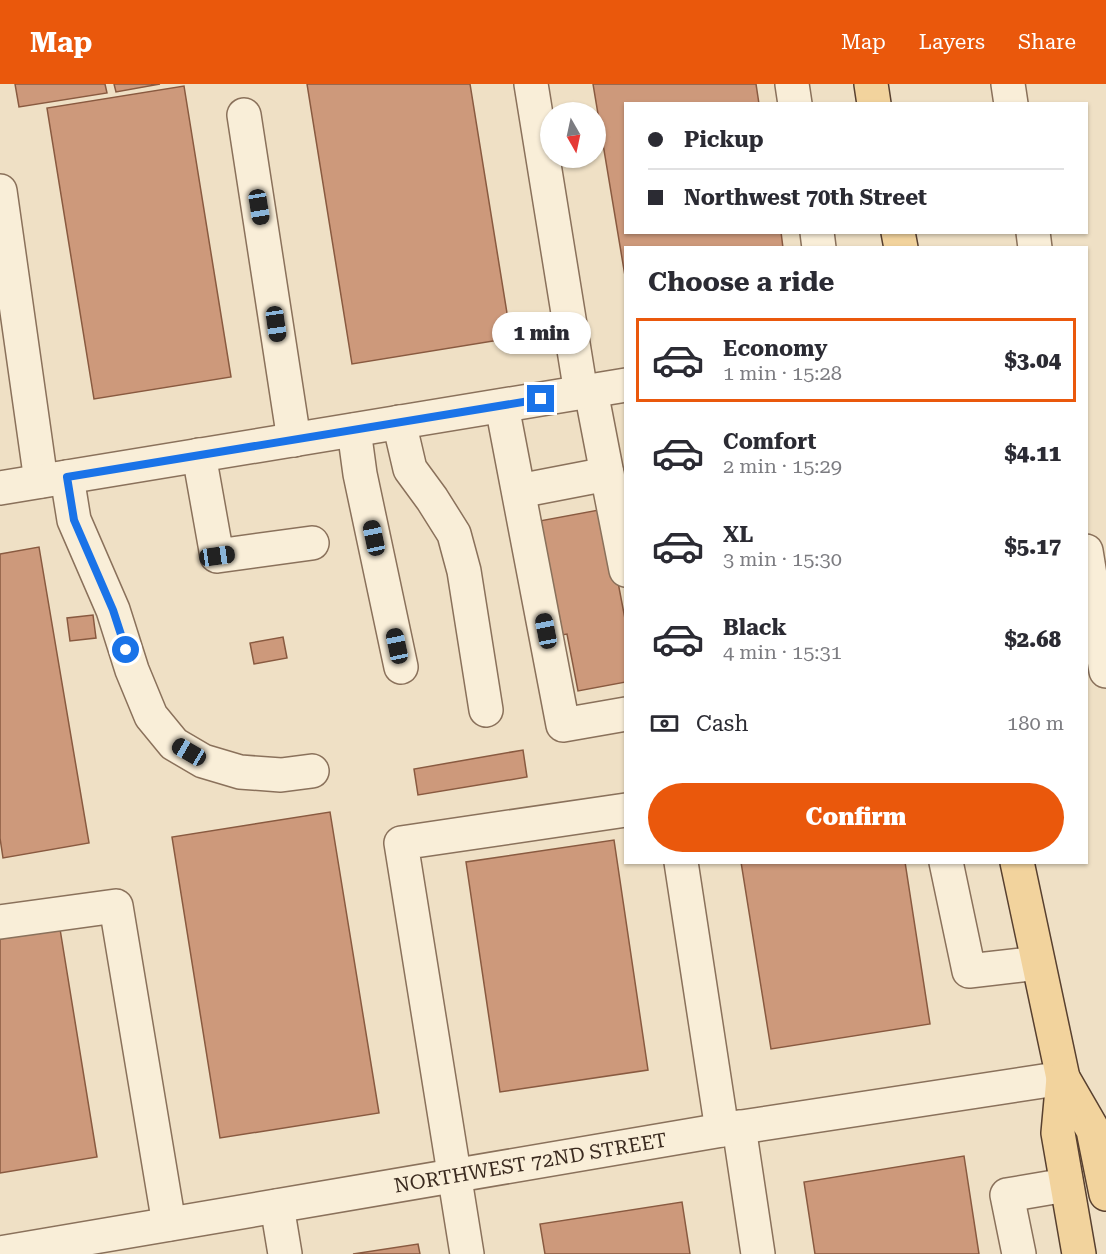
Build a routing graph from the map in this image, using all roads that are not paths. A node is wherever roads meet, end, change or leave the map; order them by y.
1 (531, 84) edge
2 (792, 84) edge
3 (871, 84) edge
4 (1008, 84) edge
5 (795, 102) edge
6 (874, 102) edge
7 (1011, 102) edge
8 (244, 115) dead end
9 (0, 191) edge
10 (624, 385) edge
11 (586, 392) junction
12 (502, 406) junction
13 (399, 422) junction
14 (354, 430) junction
15 (294, 440) junction
16 (199, 455) junction
17 (607, 474) junction
18 (54, 479) junction
19 (0, 488) edge
20 (519, 491) junction
21 (312, 543) dead end
22 (624, 560) edge
23 (1088, 563) edge
24 (401, 667) dead end
25 (1106, 671) edge
26 (486, 710) dead end
27 (624, 714) edge
28 (312, 771) dead end
29 (624, 810) edge
30 (681, 864) edge
31 (946, 864) edge
32 (1017, 864) edge
33 (0, 921) edge
34 (1038, 963) junction
35 (1064, 1078) junction
36 (730, 1129) junction
37 (453, 1176) junction
38 (1066, 1185) junction
39 (1106, 1194) edge
40 (277, 1206) junction
41 (169, 1224) junction
42 (0, 1253) edge
43 (285, 1254) edge
44 (467, 1254) edge
45 (758, 1254) edge
46 (1019, 1254) edge
47 (1079, 1254) edge

1 - 11 street
2 - 5 street
3 - 6 main road
4 - 7 street
8 - 15 street
9 - 18 street
10 - 11 street
11 - 12 street
11 - 17 street
12 - 13 street
12 - 20 street
13 - 14 street
13 - 26 street
14 - 15 street
14 - 24 street
15 - 16 street
16 - 18 street
16 - 21 street
17 - 20 street
17 - 22 street
18 - 19 street
18 - 28 street
20 - 27 street
23 - 25 street
29 - 37 street
30 - 36 street
31 - 34 street
32 - 34 main road
33 - 41 street
34 - 35 main road
35 - 36 street, NORTHWEST 72ND STREET
35 - 38 main road
35 - 39 main road
36 - 37 street, NORTHWEST 72ND STREET
36 - 45 street
37 - 40 street, NORTHWEST 72ND STREET
37 - 44 street
38 - 46 street
38 - 47 main road
40 - 41 street, NORTHWEST 72ND STREET
40 - 43 street
41 - 42 street, NORTHWEST 72ND STREET

